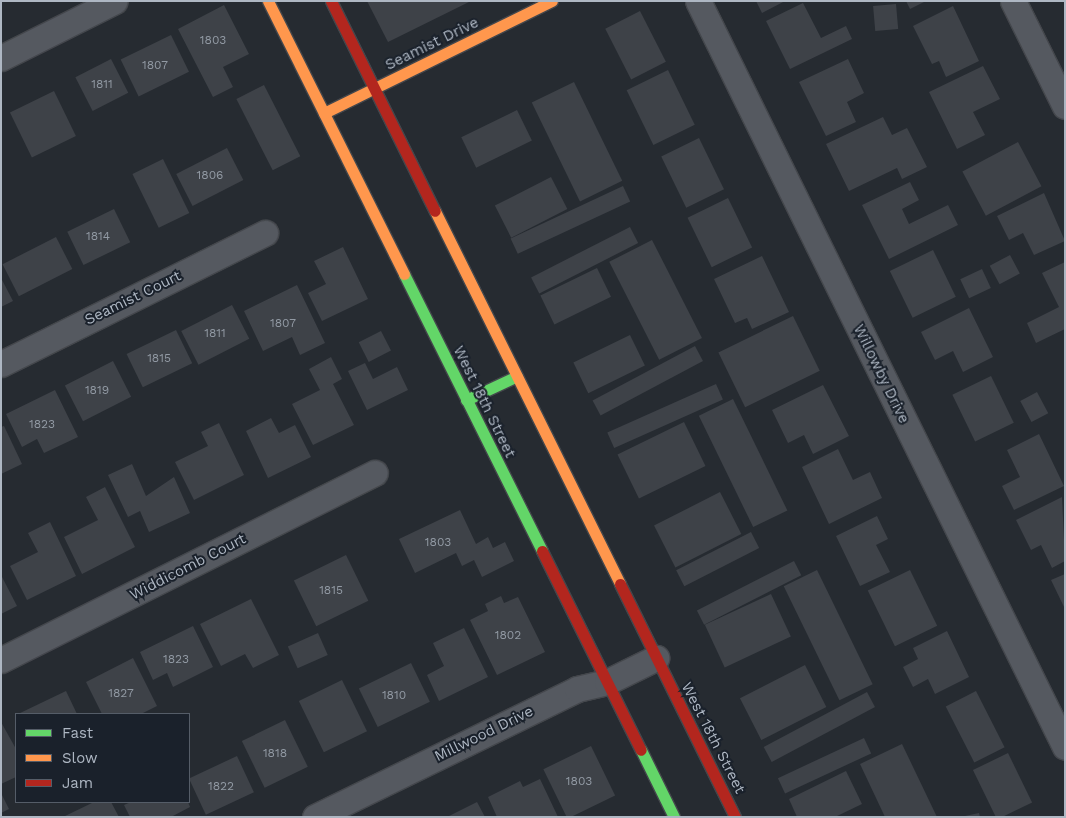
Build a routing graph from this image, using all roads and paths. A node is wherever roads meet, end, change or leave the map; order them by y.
1 (115, 1) edge
2 (268, 1) edge
3 (331, 1) edge
4 (552, 1) edge
5 (698, 1) edge
6 (1013, 1) edge
7 (1, 58) edge
8 (374, 89) junction
9 (1065, 106) edge
10 (324, 113) junction
11 (265, 233) dead end
12 (1, 364) edge
13 (516, 376) junction
14 (466, 400) junction
15 (375, 473) dead end
16 (656, 658) junction
17 (1, 660) edge
18 (607, 682) junction
19 (1065, 747) edge
20 (315, 817) edge
21 (674, 817) edge
22 (735, 817) edge

1 - 7 street
2 - 10 main road, West 18th Street
3 - 8 main road, West 18th Street
4 - 8 main road, Seamist Drive
5 - 19 street, Willowby Drive
6 - 9 street
8 - 10 main road, Seamist Drive
8 - 13 main road, West 18th Street
10 - 14 main road, West 18th Street
11 - 12 street, Seamist Court
13 - 14 main road
13 - 16 main road, West 18th Street
14 - 18 main road, West 18th Street
15 - 17 street, Widdicomb Court
16 - 18 street, Millwood Drive
16 - 22 main road, West 18th Street
18 - 20 street, Millwood Drive
18 - 21 main road, West 18th Street

